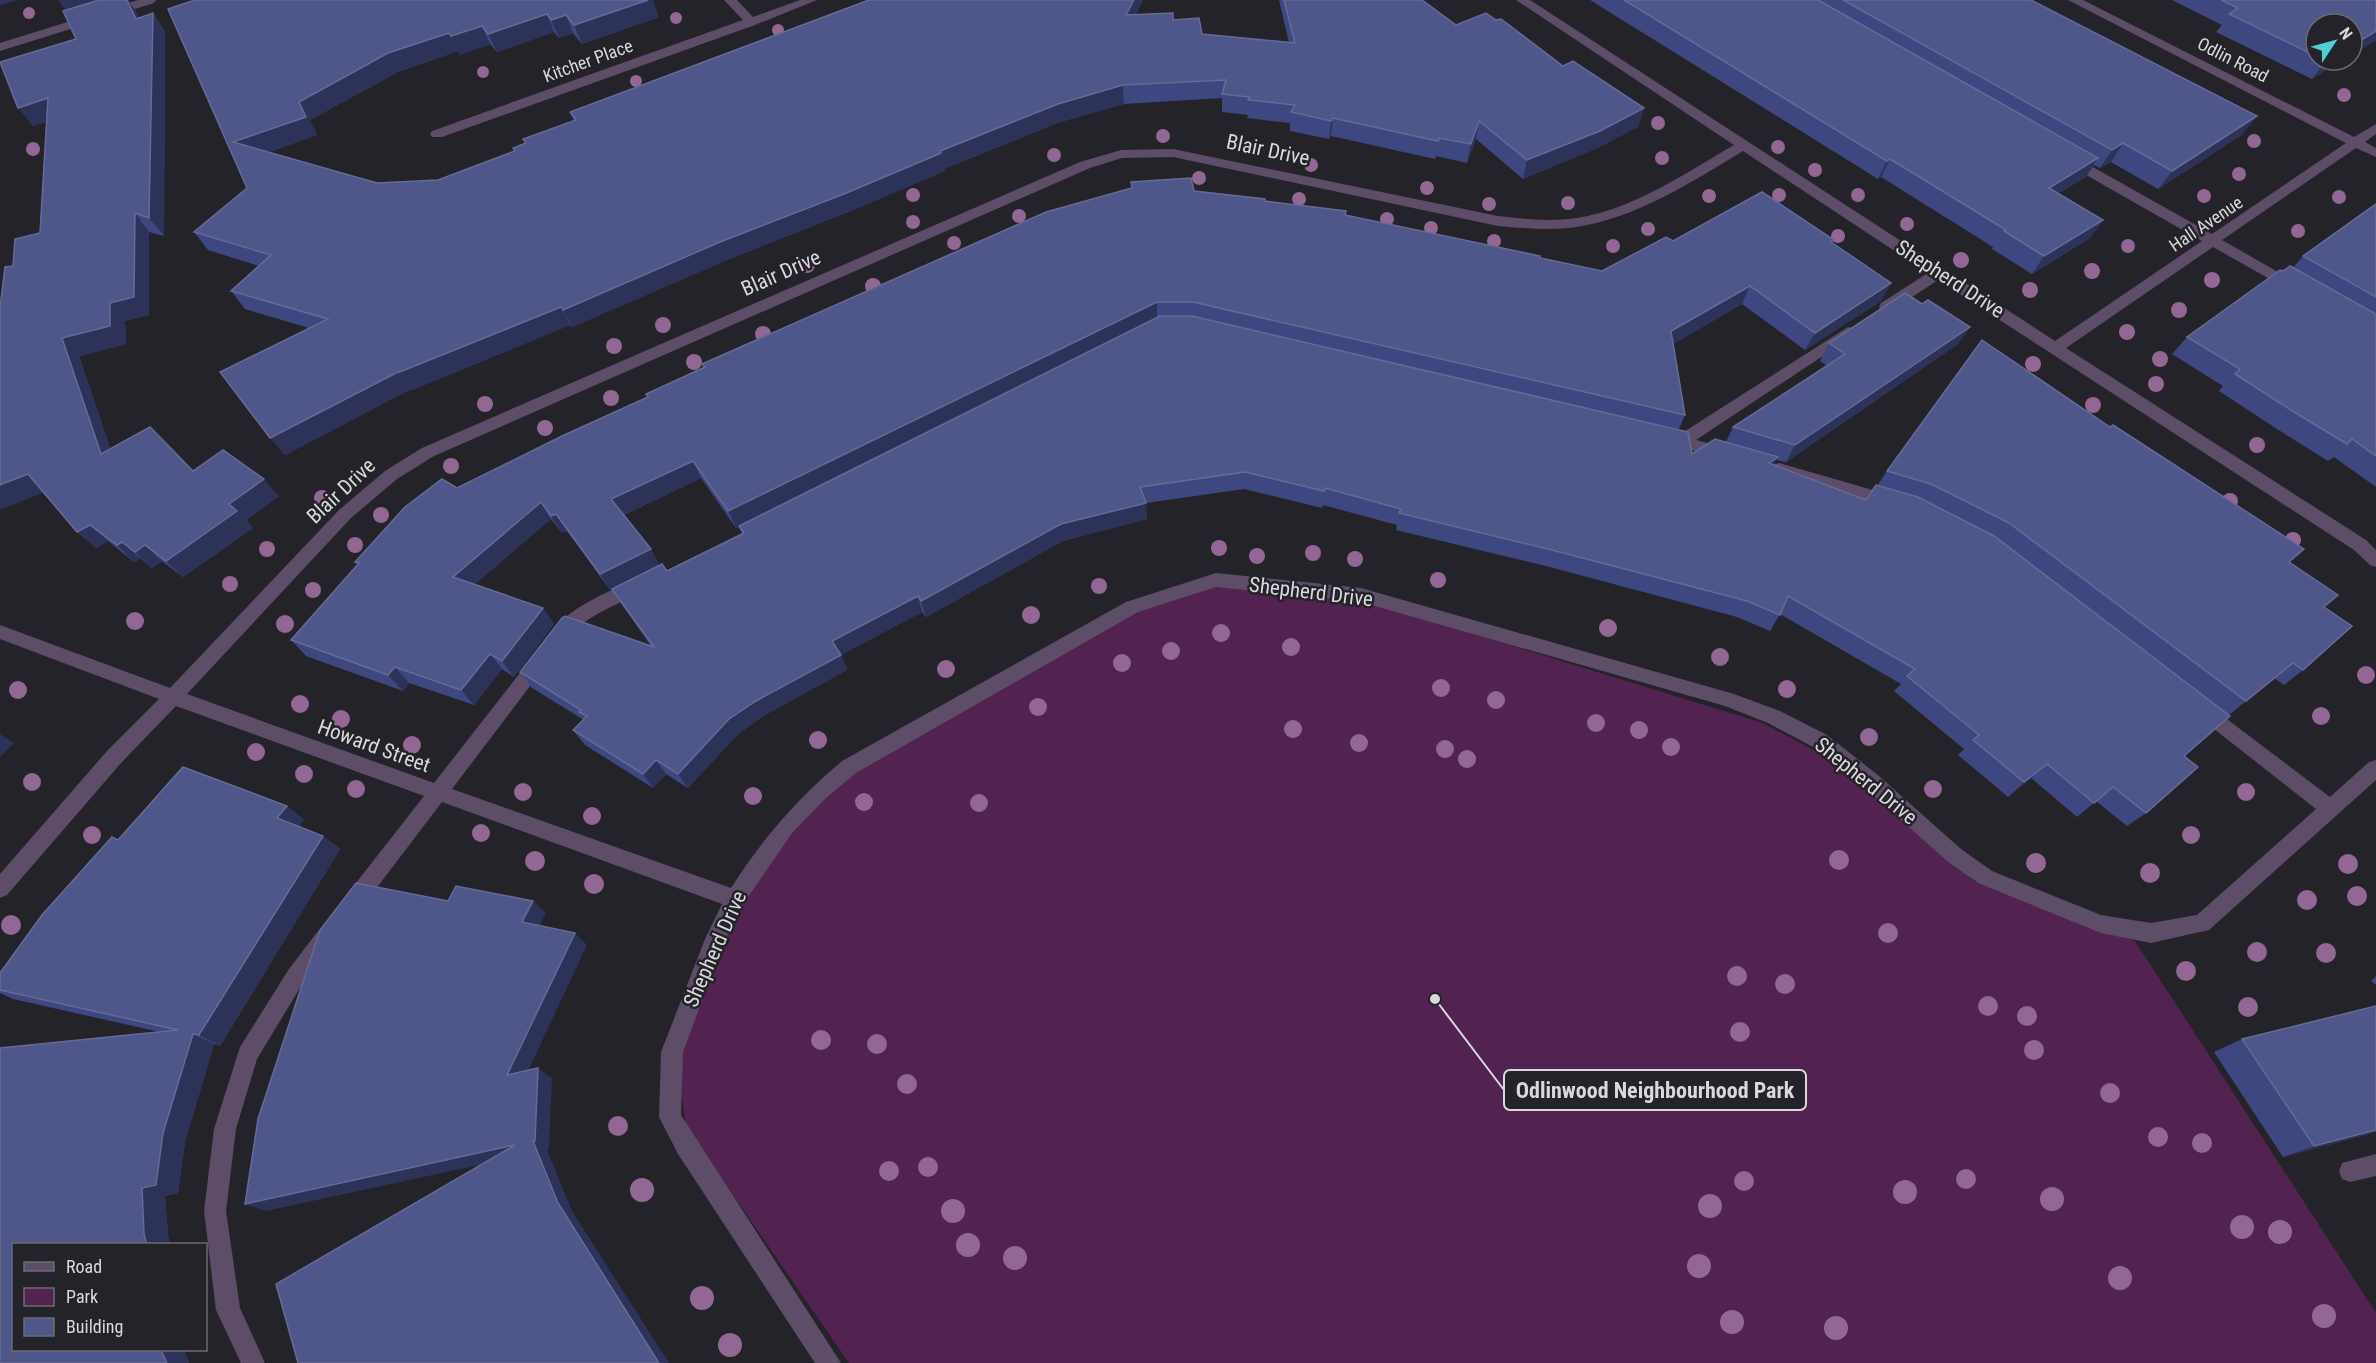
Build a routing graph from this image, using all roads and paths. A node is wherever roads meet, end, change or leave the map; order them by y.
1 (150, 0) edge
2 (730, 0) edge
3 (811, 0) edge
4 (1522, 0) edge
5 (2074, 0) edge
6 (751, 22) junction
7 (0, 46) edge
8 (2376, 128) edge
9 (437, 134) dead end
10 (2355, 142) junction
11 (1744, 145) junction
12 (2376, 153) edge
13 (2063, 156) edge
14 (2213, 241) junction
15 (1938, 273) junction
16 (2307, 294) edge
17 (2056, 348) junction
18 (1647, 433) edge
19 (1682, 441) junction
20 (1739, 458) edge
21 (1762, 464) edge
22 (1911, 507) edge
23 (2376, 560) edge
24 (657, 577) edge
25 (0, 632) edge
26 (175, 697) junction
27 (2188, 699) edge
28 (2376, 768) edge
29 (438, 793) junction
30 (2330, 809) junction
31 (0, 889) edge
32 (735, 898) junction
33 (2376, 1165) edge
34 (2350, 1171) dead end
35 (253, 1363) edge
36 (829, 1363) edge

1 - 7 street
2 - 6 street
3 - 6 street, Kitcher Place
4 - 11 street, Shepherd Drive
5 - 10 street, Odlin Road
6 - 9 street, Kitcher Place
8 - 10 street, Hall Avenue
10 - 12 street, Odlin Road
10 - 14 street, Hall Avenue
11 - 15 street, Shepherd Drive
11 - 26 street, Blair Drive
13 - 14 street
14 - 16 street
14 - 17 street, Hall Avenue
15 - 17 street, Shepherd Drive
15 - 19 street
17 - 23 street, Shepherd Drive
18 - 19 street
19 - 20 street
21 - 22 street
24 - 29 street
25 - 26 street, Howard Street
26 - 29 street, Howard Street
26 - 31 street, Blair Drive
27 - 30 street
28 - 30 street, Shepherd Drive
29 - 32 street, Howard Street
29 - 35 street
30 - 32 street, Shepherd Drive
32 - 36 street, Shepherd Drive
33 - 34 street

